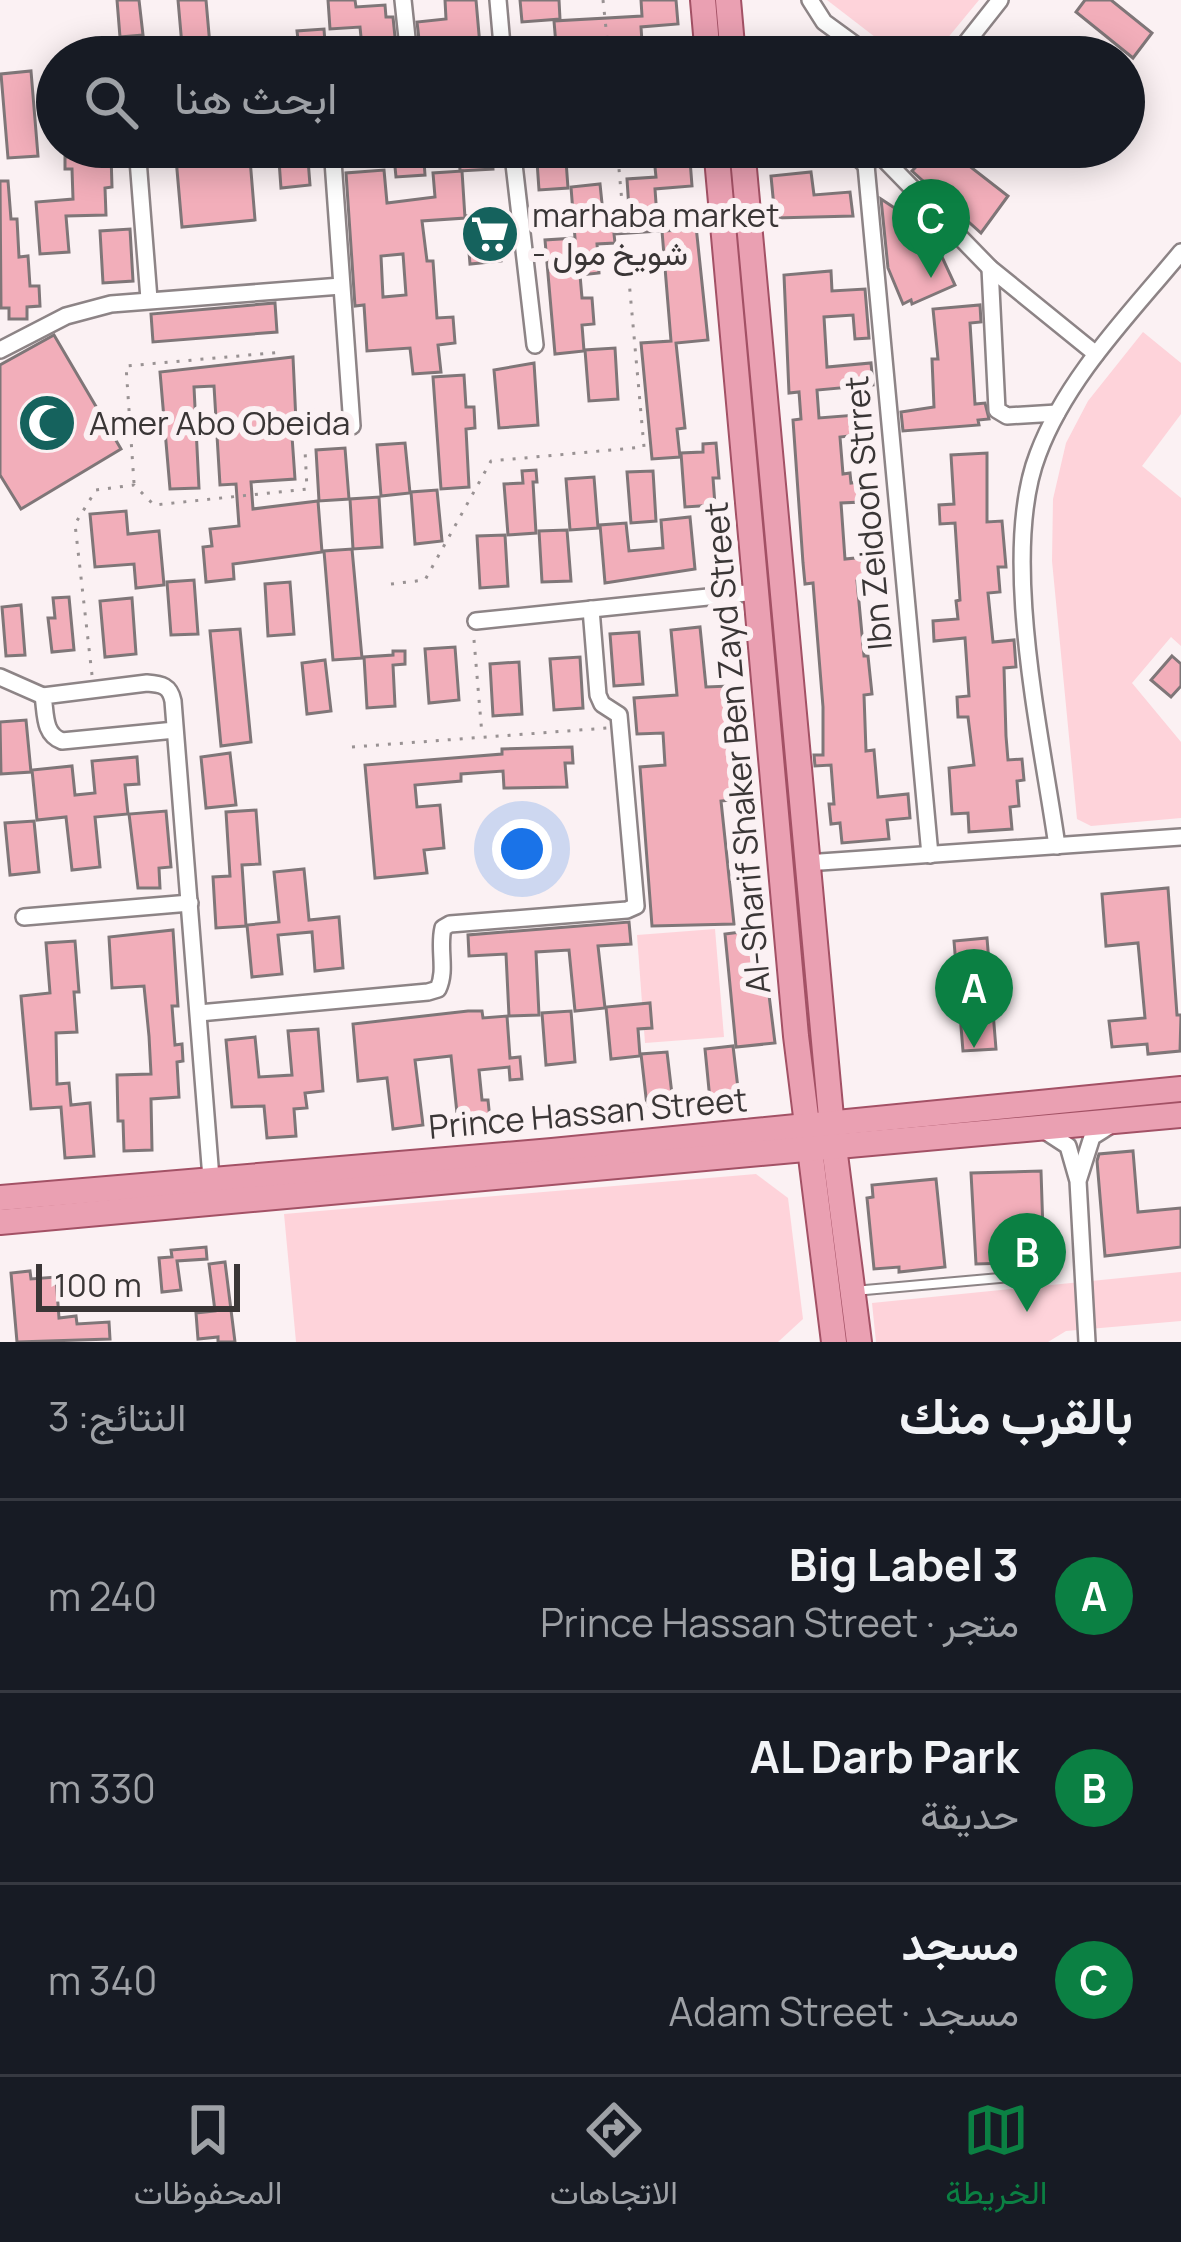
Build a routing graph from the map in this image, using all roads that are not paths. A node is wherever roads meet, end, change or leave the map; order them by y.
1 (403, 0) edge
2 (498, 0) edge
3 (703, 0) edge
4 (728, 0) edge
5 (810, 0) edge
6 (1000, 0) edge
7 (407, 36) edge
8 (501, 36) edge
9 (706, 36) edge
10 (733, 36) edge
11 (843, 36) edge
12 (972, 36) edge
13 (139, 168) edge
14 (333, 168) edge
15 (514, 168) edge
16 (718, 168) edge
17 (744, 168) edge
18 (876, 168) edge
19 (888, 168) edge
20 (1181, 251) edge
21 (990, 268) junction
22 (341, 286) junction
23 (756, 294) junction
24 (729, 296) junction
25 (149, 299) junction
26 (535, 345) dead end
27 (0, 350) edge
28 (1096, 354) junction
29 (1057, 413) junction
30 (352, 426) dead end
31 (757, 592) junction
32 (591, 610) junction
33 (476, 621) dead end
34 (0, 677) edge
35 (43, 696) junction
36 (175, 730) junction
37 (782, 747) junction
38 (1181, 837) edge
39 (1057, 846) junction
40 (930, 855) junction
41 (806, 862) junction
42 (190, 903) junction
43 (24, 917) dead end
44 (199, 1013) junction
45 (800, 1069) junction
46 (827, 1070) junction
47 (1181, 1089) edge
48 (1181, 1115) edge
49 (1119, 1121) junction
50 (1038, 1129) junction
51 (876, 1130) junction
52 (820, 1135) junction
53 (764, 1143) junction
54 (212, 1178) junction
55 (360, 1179) junction
56 (1078, 1181) junction
57 (827, 1196) junction
58 (0, 1198) edge
59 (0, 1222) edge
60 (1011, 1277) dead end
61 (853, 1291) junction
62 (832, 1329) edge
63 (819, 1342) edge
64 (859, 1342) edge
65 (1087, 1342) edge

1 - 7 street
2 - 8 street
3 - 9 main road
4 - 10 main road
5 - 11 street
6 - 12 street
13 - 25 street
14 - 22 street
15 - 26 street
16 - 24 main road, Al-Sharif Shaker Ben Zayd Street
17 - 23 main road, Al-Sharif Shaker Ben Zayd Street
18 - 40 street, Ibn Zeidoon Strret
19 - 21 street
20 - 28 street
21 - 28 street
21 - 29 street
22 - 25 street
22 - 30 street
23 - 24 main road
23 - 37 main road, Al-Sharif Shaker Ben Zayd Street
24 - 31 main road, Al-Sharif Shaker Ben Zayd Street
25 - 27 street
28 - 29 street
29 - 39 street
31 - 32 street
31 - 37 main road, Al-Sharif Shaker Ben Zayd Street
32 - 33 street
32 - 44 street
34 - 35 street
35 - 36 street
35 - 36 street
36 - 42 street
37 - 41 main road, Al-Sharif Shaker Ben Zayd Street
37 - 45 main road, Al-Sharif Shaker Ben Zayd Street
38 - 39 street
39 - 40 street
40 - 41 street
41 - 46 main road, Al-Sharif Shaker Ben Zayd Street
42 - 43 street
42 - 44 street
44 - 54 street
45 - 52 main road, Al-Sharif Shaker Ben Zayd Street
45 - 53 main road
46 - 51 main road
46 - 52 main road, Al-Sharif Shaker Ben Zayd Street
47 - 51 main road, Prince Hassan Street
48 - 49 main road, Prince Hassan Street
49 - 50 main road, Prince Hassan Street
49 - 56 street
50 - 51 main road, Prince Hassan Street
50 - 56 street
51 - 52 main road, Prince Hassan Street
51 - 57 main road
52 - 53 main road, Prince Hassan Street
52 - 57 main road, Al-Sharif Shaker Ben Zayd Street
53 - 55 main road, Prince Hassan Street
53 - 57 main road
54 - 55 main road, Prince Hassan Street
54 - 58 main road, Prince Hassan Street
55 - 59 main road, Prince Hassan Street
56 - 65 street
57 - 61 main road, Al-Sharif Shaker Ben Zayd Street
57 - 62 main road, Al-Sharif Shaker Ben Zayd Street
60 - 61 lane
61 - 64 main road, Al-Sharif Shaker Ben Zayd Street
62 - 63 main road

